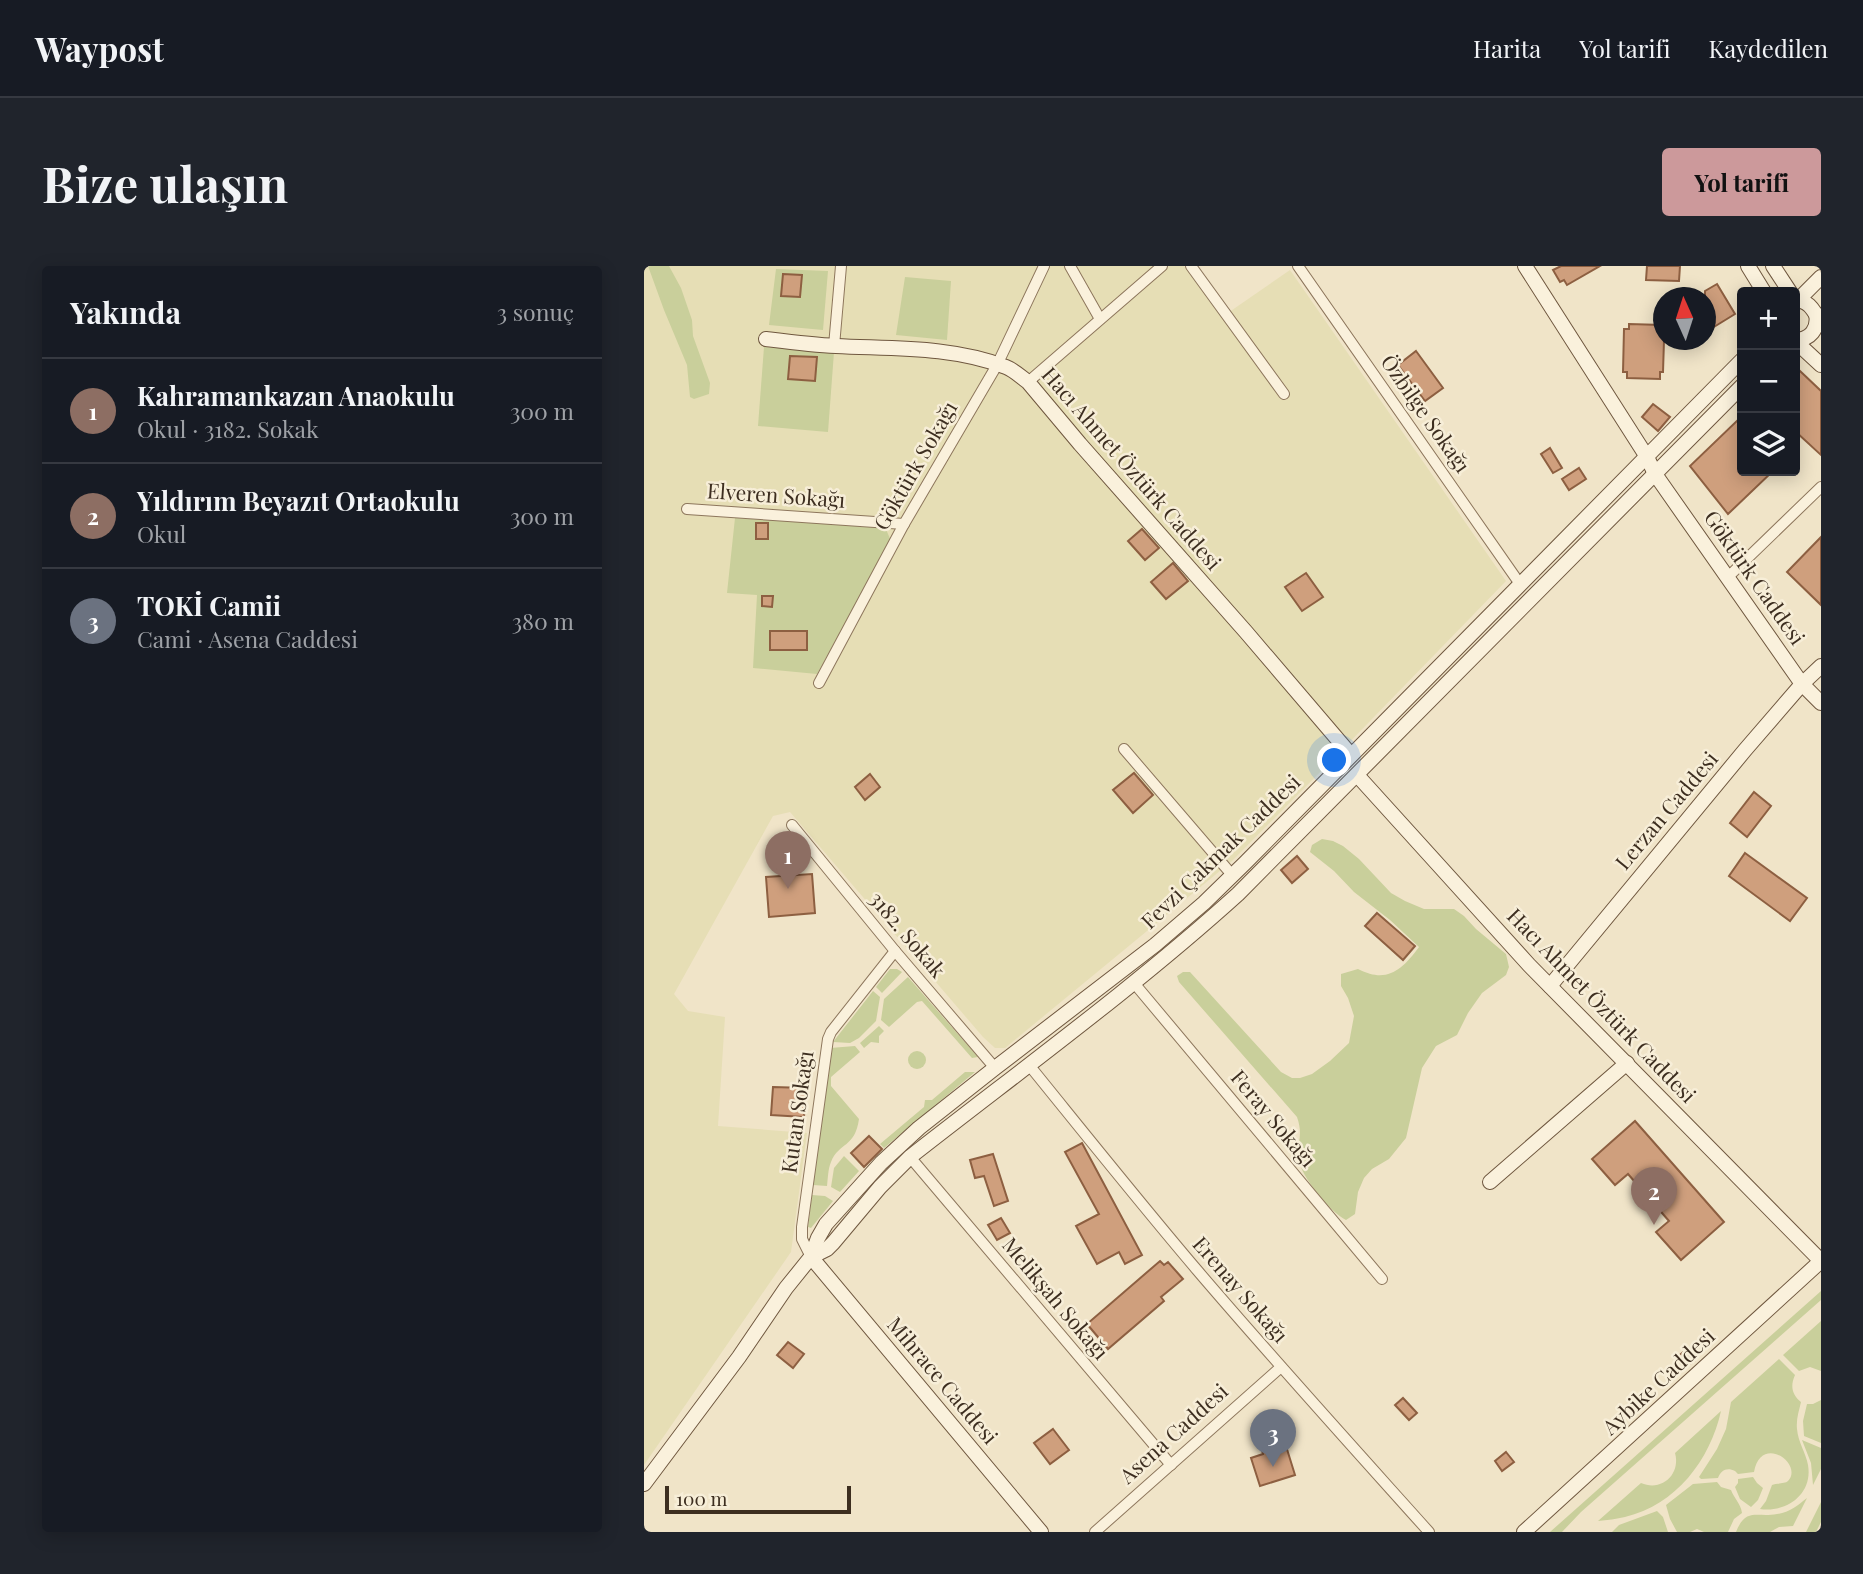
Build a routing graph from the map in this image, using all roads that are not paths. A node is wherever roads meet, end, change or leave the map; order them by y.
1 (841, 266) edge
2 (1044, 266) edge
3 (1070, 266) edge
4 (1162, 266) edge
5 (1191, 266) edge
6 (1298, 266) edge
7 (1525, 266) edge
8 (1748, 266) edge
9 (1773, 266) edge
10 (1821, 277) edge
11 (1761, 287) edge
12 (1787, 287) edge
13 (1800, 293) edge
14 (1800, 300) edge
15 (1819, 315) edge
16 (1100, 319) junction
17 (766, 339) dead end
18 (1800, 340) edge
19 (834, 346) junction
20 (1800, 346) edge
21 (997, 365) junction
22 (1737, 365) edge
23 (1821, 365) edge
24 (1028, 382) junction
25 (1737, 391) edge
26 (1283, 394) dead end
27 (1647, 457) junction
28 (1656, 474) junction
29 (1821, 487) edge
30 (687, 509) dead end
31 (904, 524) junction
32 (1728, 577) junction
33 (1520, 584) junction
34 (1821, 666) edge
35 (819, 683) dead end
36 (1802, 684) junction
37 (1821, 703) edge
38 (1124, 749) dead end
39 (1351, 755) junction
40 (1357, 775) junction
41 (792, 825) dead end
42 (1233, 876) junction
43 (895, 951) junction
44 (1134, 984) junction
45 (1550, 986) junction
46 (1627, 1063) junction
47 (1029, 1065) junction
48 (995, 1068) junction
49 (910, 1157) junction
50 (1490, 1182) dead end
51 (811, 1257) junction
52 (1821, 1261) edge
53 (1382, 1279) dead end
54 (1281, 1367) junction
55 (1171, 1465) junction
56 (644, 1484) edge
57 (1041, 1532) edge
58 (1095, 1532) edge
59 (1429, 1532) edge
60 (1524, 1532) edge

1 - 19 street
2 - 21 street, Göktürk Sokağı
3 - 16 street
4 - 16 street
5 - 26 street
6 - 33 street, Özbilge Sokağı
7 - 27 street
8 - 11 street
9 - 12 street
10 - 13 street
14 - 15 street
15 - 18 street
16 - 24 street
17 - 19 street, Hacı Ahmet Öztürk Caddesi
19 - 21 street, Hacı Ahmet Öztürk Caddesi
20 - 23 street
21 - 24 street, Hacı Ahmet Öztürk Caddesi
21 - 31 street, Göktürk Sokağı
22 - 27 street, Fevzi Çakmak Caddesi
24 - 39 street, Hacı Ahmet Öztürk Caddesi
25 - 28 street, Fevzi Çakmak Caddesi
27 - 28 street
27 - 33 street, Fevzi Çakmak Caddesi
28 - 32 street, Göktürk Caddesi
28 - 40 street, Fevzi Çakmak Caddesi
29 - 32 street
30 - 31 street, Elveren Sokağı
31 - 35 street, Göktürk Sokağı
32 - 36 street, Göktürk Caddesi
33 - 39 street, Fevzi Çakmak Caddesi
34 - 36 street, Lerzan Caddesi
36 - 37 street, Göktürk Caddesi
36 - 45 street, Lerzan Caddesi
38 - 42 street
39 - 42 street, Fevzi Çakmak Caddesi
40 - 44 street, Fevzi Çakmak Caddesi
40 - 45 street, Hacı Ahmet Öztürk Caddesi
41 - 43 street, 3182. Sokak
42 - 48 street, Fevzi Çakmak Caddesi
43 - 48 street, 3182. Sokak
43 - 51 street, Kutan Sokağı
44 - 47 street, Fevzi Çakmak Caddesi
44 - 53 street, Feray Sokağı
45 - 46 street, Hacı Ahmet Öztürk Caddesi
46 - 50 street
46 - 52 street, Hacı Ahmet Öztürk Caddesi
47 - 49 street, Fevzi Çakmak Caddesi
47 - 54 street, Erenay Sokağı
48 - 51 street, Fevzi Çakmak Caddesi
49 - 51 street, Fevzi Çakmak Caddesi
49 - 55 street, Melikşah Sokağı
51 - 56 street, Fevzi Çakmak Caddesi
51 - 57 street, Mihrace Caddesi
52 - 60 street, Aybike Caddesi
54 - 55 street, Asena Caddesi
54 - 59 street, Erenay Sokağı
55 - 58 street, Asena Caddesi

